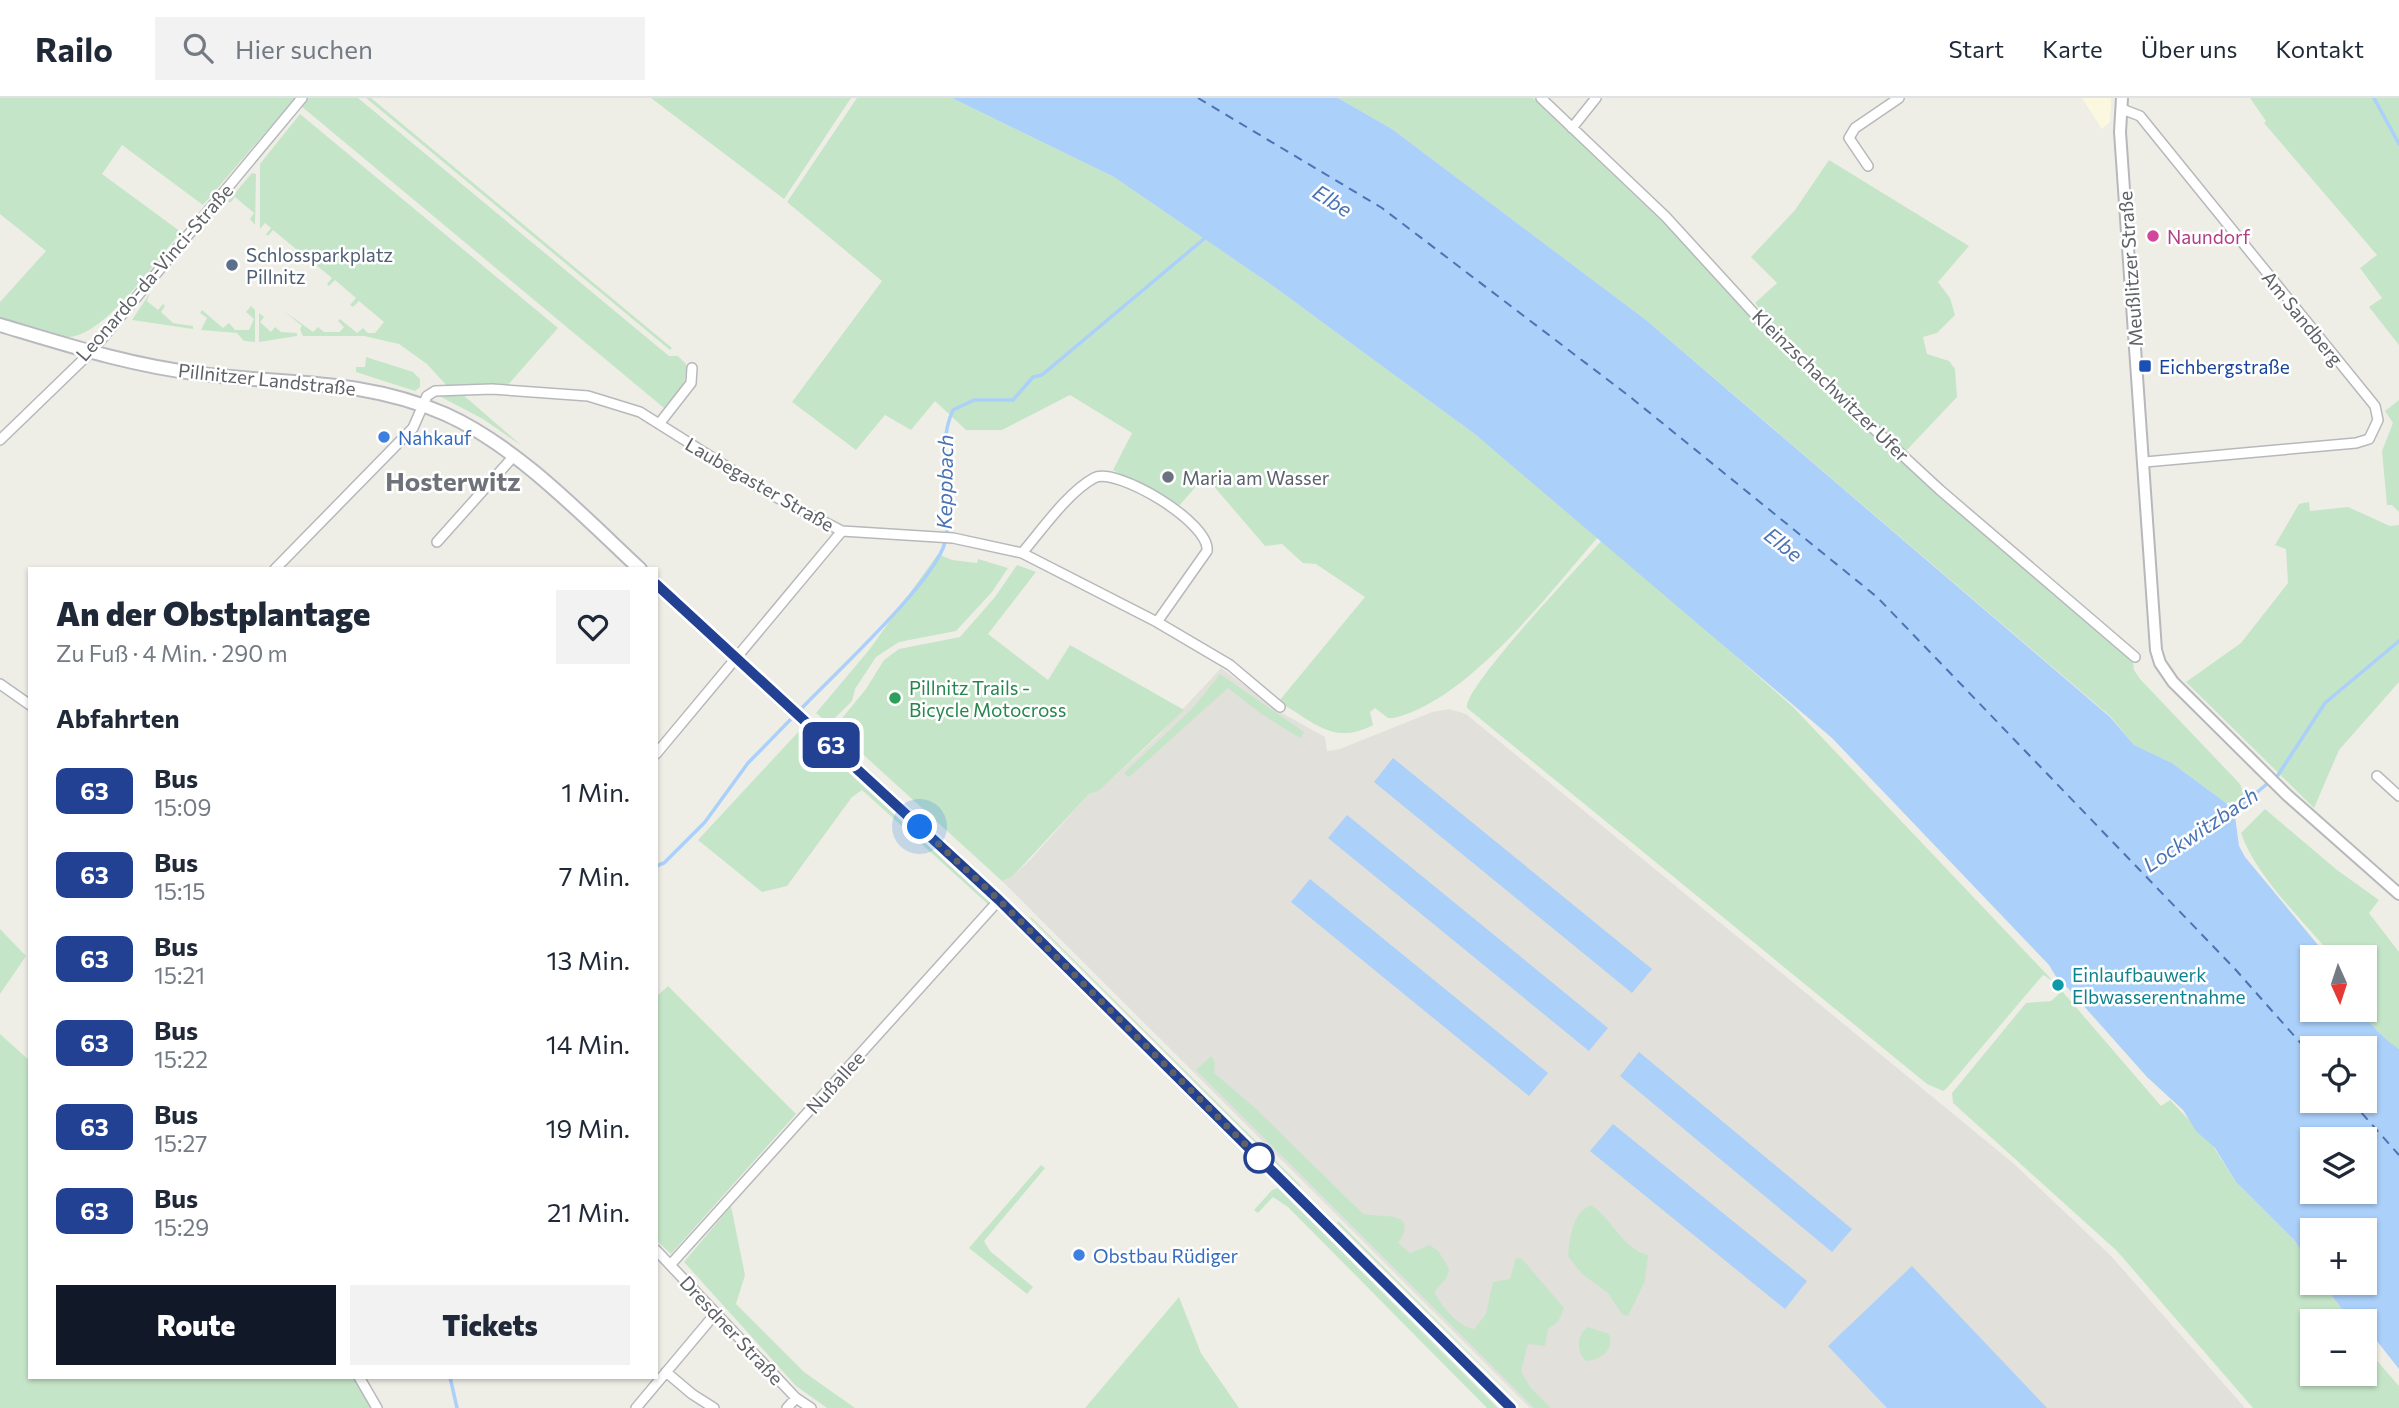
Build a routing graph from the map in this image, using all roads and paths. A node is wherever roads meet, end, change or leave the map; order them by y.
1 (302, 98) edge
2 (1541, 98) edge
3 (1596, 98) edge
4 (1899, 98) edge
5 (2122, 103) edge
6 (1573, 128) junction
7 (1868, 166) dead end
8 (0, 325) edge
9 (91, 352) junction
10 (692, 368) dead end
11 (422, 405) junction
12 (659, 424) junction
13 (0, 440) edge
14 (513, 457) junction
15 (2145, 462) junction
16 (842, 531) junction
17 (436, 542) dead end
18 (1022, 553) junction
19 (277, 567) edge
20 (638, 567) edge
21 (658, 586) edge
22 (1157, 622) junction
23 (736, 657) junction
24 (2135, 657) dead end
25 (0, 684) edge
26 (28, 704) edge
27 (1280, 707) dead end
28 (658, 752) edge
29 (2377, 776) dead end
30 (2399, 796) edge
31 (2399, 894) edge
32 (999, 900) junction
33 (658, 1252) edge
34 (671, 1264) junction
35 (715, 1314) junction
36 (666, 1372) junction
37 (360, 1379) edge
38 (796, 1398) junction
39 (377, 1408) edge
40 (636, 1408) edge
41 (714, 1408) edge
42 (787, 1408) edge
43 (811, 1408) edge
44 (1511, 1408) edge

1 - 9 street, Leonardo-da-Vinci-Straße
2 - 6 street, Kleinzschachwitzer Ufer
3 - 6 street
4 - 7 street
5 - 15 street, Meußlitzer Straße
5 - 15 street, Am Sandberg
6 - 24 street, Kleinzschachwitzer Ufer
8 - 9 main road, Pillnitzer Landstraße
9 - 11 main road, Pillnitzer Landstraße
9 - 13 street, Leonardo-da-Vinci-Straße
10 - 12 street
11 - 12 street, Laubegaster Straße
11 - 14 main road, Pillnitzer Landstraße
11 - 19 street
12 - 16 street, Laubegaster Straße
14 - 17 street
14 - 20 main road, Pillnitzer Landstraße
15 - 31 street, Meußlitzer Straße
16 - 18 street, Laubegaster Straße
16 - 23 street
18 - 22 street, Laubegaster Straße
18 - 22 street
21 - 23 main road
22 - 27 street, Laubegaster Straße
23 - 28 street
23 - 32 main road
25 - 26 street
29 - 30 street
32 - 34 street, Nußallee
32 - 44 main road
33 - 34 street, Dresdner Straße
34 - 35 street, Dresdner Straße
35 - 36 street
35 - 38 street, Dresdner Straße
36 - 40 street
36 - 41 street
37 - 39 street
38 - 42 street
38 - 43 street, Dresdner Straße

